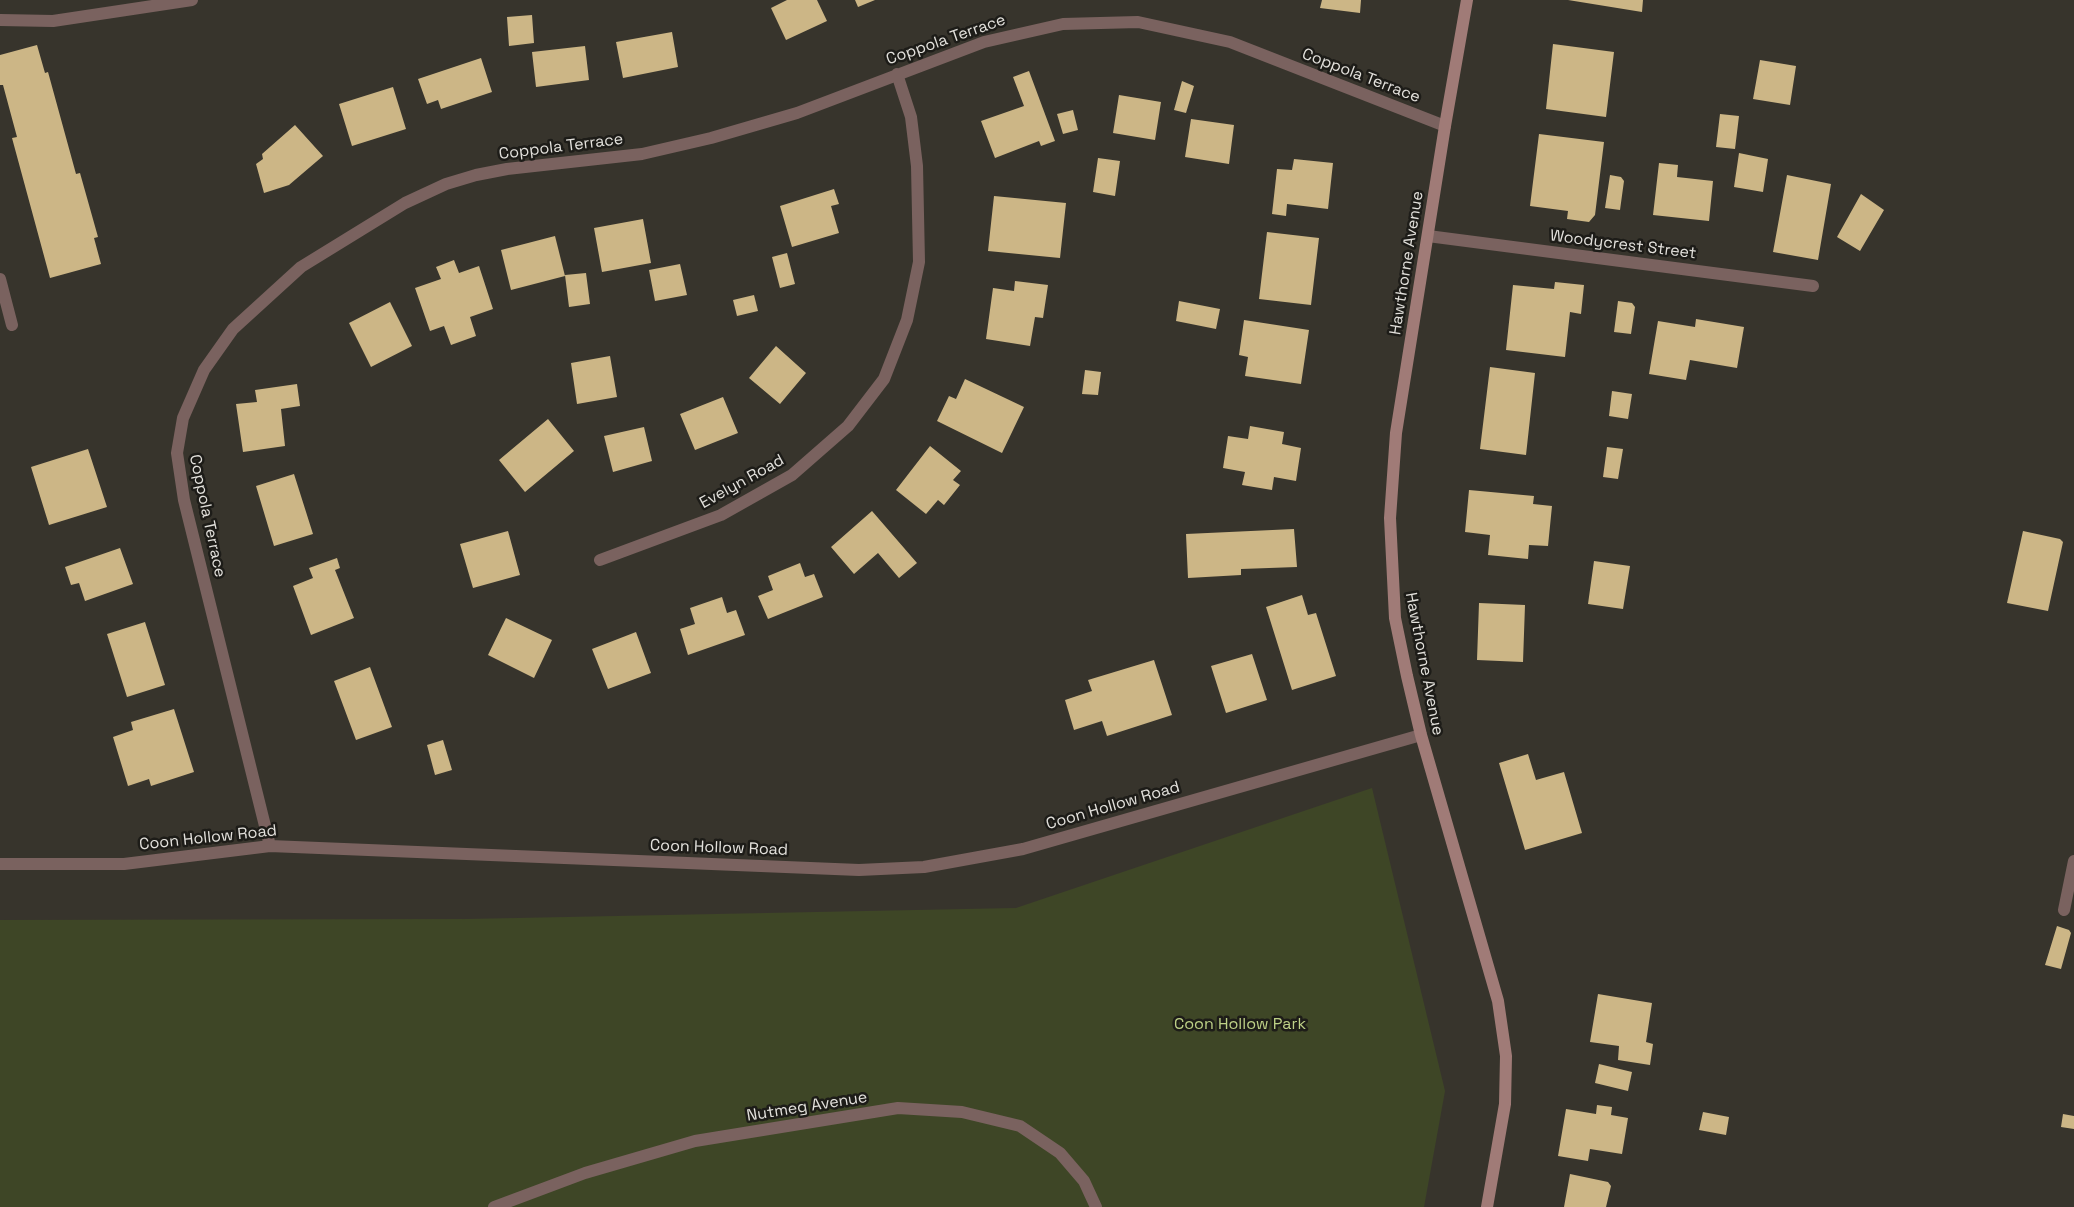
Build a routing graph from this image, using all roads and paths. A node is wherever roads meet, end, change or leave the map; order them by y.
1 (192, 0) edge
2 (1467, 0) edge
3 (0, 20) edge
4 (897, 74) junction
5 (1444, 126) junction
6 (1428, 236) junction
7 (0, 278) edge
8 (1813, 286) dead end
9 (12, 325) dead end
10 (600, 560) dead end
11 (1421, 735) junction
12 (270, 846) junction
13 (2074, 862) edge
14 (0, 864) edge
15 (2064, 910) dead end
16 (494, 1207) edge
17 (1096, 1207) edge
18 (1487, 1207) edge

1 - 3 street
2 - 5 street, Hawthorne Avenue
4 - 5 street, Coppola Terrace
4 - 10 street, Evelyn Road
4 - 12 street, Coppola Terrace
5 - 6 street, Hawthorne Avenue
6 - 8 street, Woodycrest Street
6 - 11 street, Hawthorne Avenue
7 - 9 street
11 - 12 street, Coon Hollow Road
11 - 18 street, Hawthorne Avenue
12 - 14 street, Coon Hollow Road
13 - 15 street
16 - 17 street, Nutmeg Avenue

